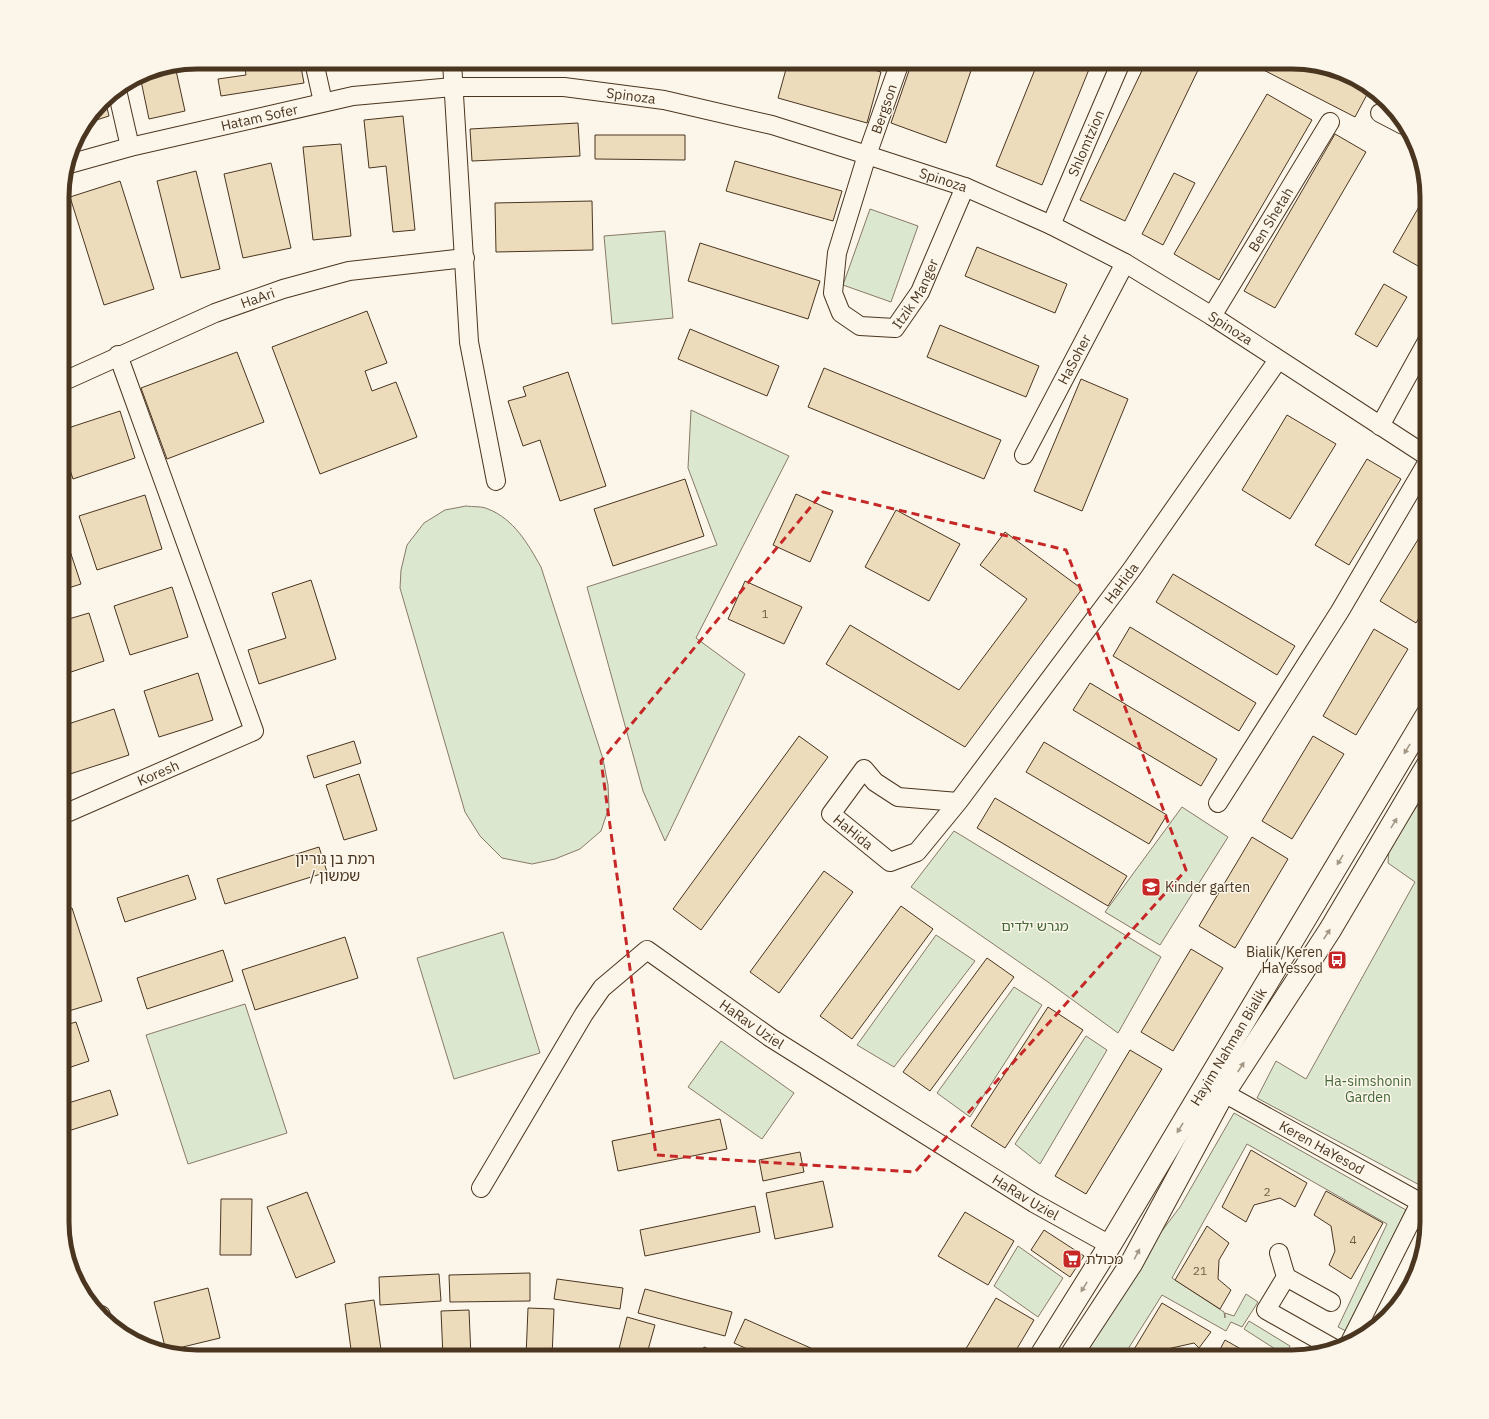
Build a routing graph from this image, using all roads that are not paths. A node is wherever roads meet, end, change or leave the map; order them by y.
1 (316, 69) edge
2 (452, 69) edge
3 (898, 69) edge
4 (1118, 69) edge
5 (453, 87) junction
6 (119, 97) edge
7 (323, 102) junction
8 (1380, 113) dead end
9 (1393, 120) edge
10 (1330, 122) dead end
11 (130, 147) junction
12 (867, 155) junction
13 (73, 163) edge
14 (965, 187) junction
15 (1051, 225) junction
16 (465, 258) junction
17 (1125, 263) junction
18 (1212, 316) junction
19 (1420, 354) edge
20 (118, 355) junction
21 (1278, 360) junction
22 (69, 379) edge
23 (1380, 426) junction
24 (1420, 452) edge
25 (1024, 456) dead end
26 (1420, 475) edge
27 (496, 481) dead end
28 (1420, 727) edge
29 (1420, 778) edge
30 (958, 802) junction
31 (1218, 803) dead end
32 (69, 812) edge
33 (1224, 1093) junction
34 (481, 1188) dead end
35 (1420, 1202) edge
36 (1420, 1211) edge
37 (1110, 1245) junction
38 (1279, 1253) dead end
39 (1286, 1277) junction
40 (1331, 1302) dead end
41 (1355, 1333) edge
42 (1328, 1345) edge
43 (1044, 1350) edge
44 (1075, 1350) edge

1 - 7 street
2 - 5 street
3 - 12 street, Bergson
4 - 15 street, Shlomtzion
5 - 7 street, Hatam Sofer
5 - 12 street, Spinoza
5 - 16 street
6 - 11 street
7 - 11 street, Hatam Sofer
8 - 9 street
10 - 18 street, Ben Shetah
11 - 13 street, Hatam Sofer
12 - 14 street, Spinoza
12 - 14 street, Itzik Manger
14 - 15 street, Spinoza
15 - 17 street, Spinoza
16 - 20 street, HaAri
16 - 27 street
17 - 18 street, Spinoza
17 - 25 street, HaSoher
18 - 21 street, Spinoza
19 - 23 street
20 - 22 street, HaAri
20 - 32 street, Koresh
21 - 23 street, Spinoza
21 - 30 street, HaHida
23 - 24 street, Spinoza
26 - 31 street
28 -> 37 street, Hayim Nahman Bialik
33 -> 29 street, Hayim Nahman Bialik
30 - 30 street, HaHida
33 - 35 street, Keren HaYesod
44 -> 33 street, Hayim Nahman Bialik
34 - 37 street, HaRav Uziel
36 - 41 street, Keren HaYesod
37 -> 43 street, Hayim Nahman Bialik
38 - 39 street
39 - 40 street
39 - 42 street

